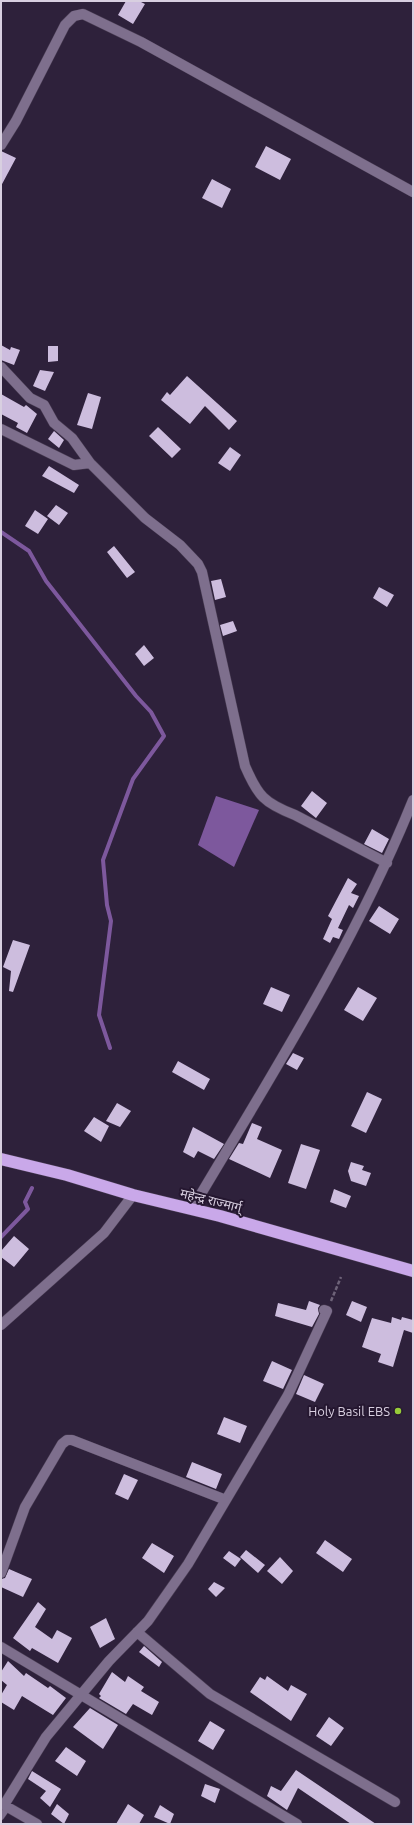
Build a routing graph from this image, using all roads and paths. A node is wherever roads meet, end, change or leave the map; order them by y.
1 (1, 145) edge
2 (413, 192) edge
3 (1, 367) edge
4 (1, 429) edge
5 (90, 463) junction
6 (413, 800) edge
7 (386, 862) junction
8 (1, 1159) edge
9 (133, 1195) junction
10 (192, 1209) junction
11 (413, 1271) edge
12 (341, 1277) dead end
13 (325, 1310) joint
14 (1, 1326) edge
15 (226, 1500) junction
16 (1, 1573) edge
17 (137, 1632) junction
18 (1, 1647) edge
19 (81, 1694) junction
20 (395, 1802) dead end
21 (4, 1805) edge
22 (1, 1818) edge
23 (37, 1824) edge
24 (297, 1824) edge

1 - 2 street
3 - 5 street
4 - 5 street
5 - 7 street
6 - 7 street
7 - 10 street
8 - 9 highway, महेन्द्र राज्मार्ग्
9 - 10 highway, महेन्द्र राज्मार्ग्
9 - 14 street
10 - 11 highway, महेन्द्र राज्मार्ग्
12 - 13 path
13 - 15 street
15 - 16 street
15 - 17 street
17 - 19 street
17 - 20 street
18 - 19 street
19 - 21 street
19 - 24 street
21 - 22 lane
21 - 23 street

